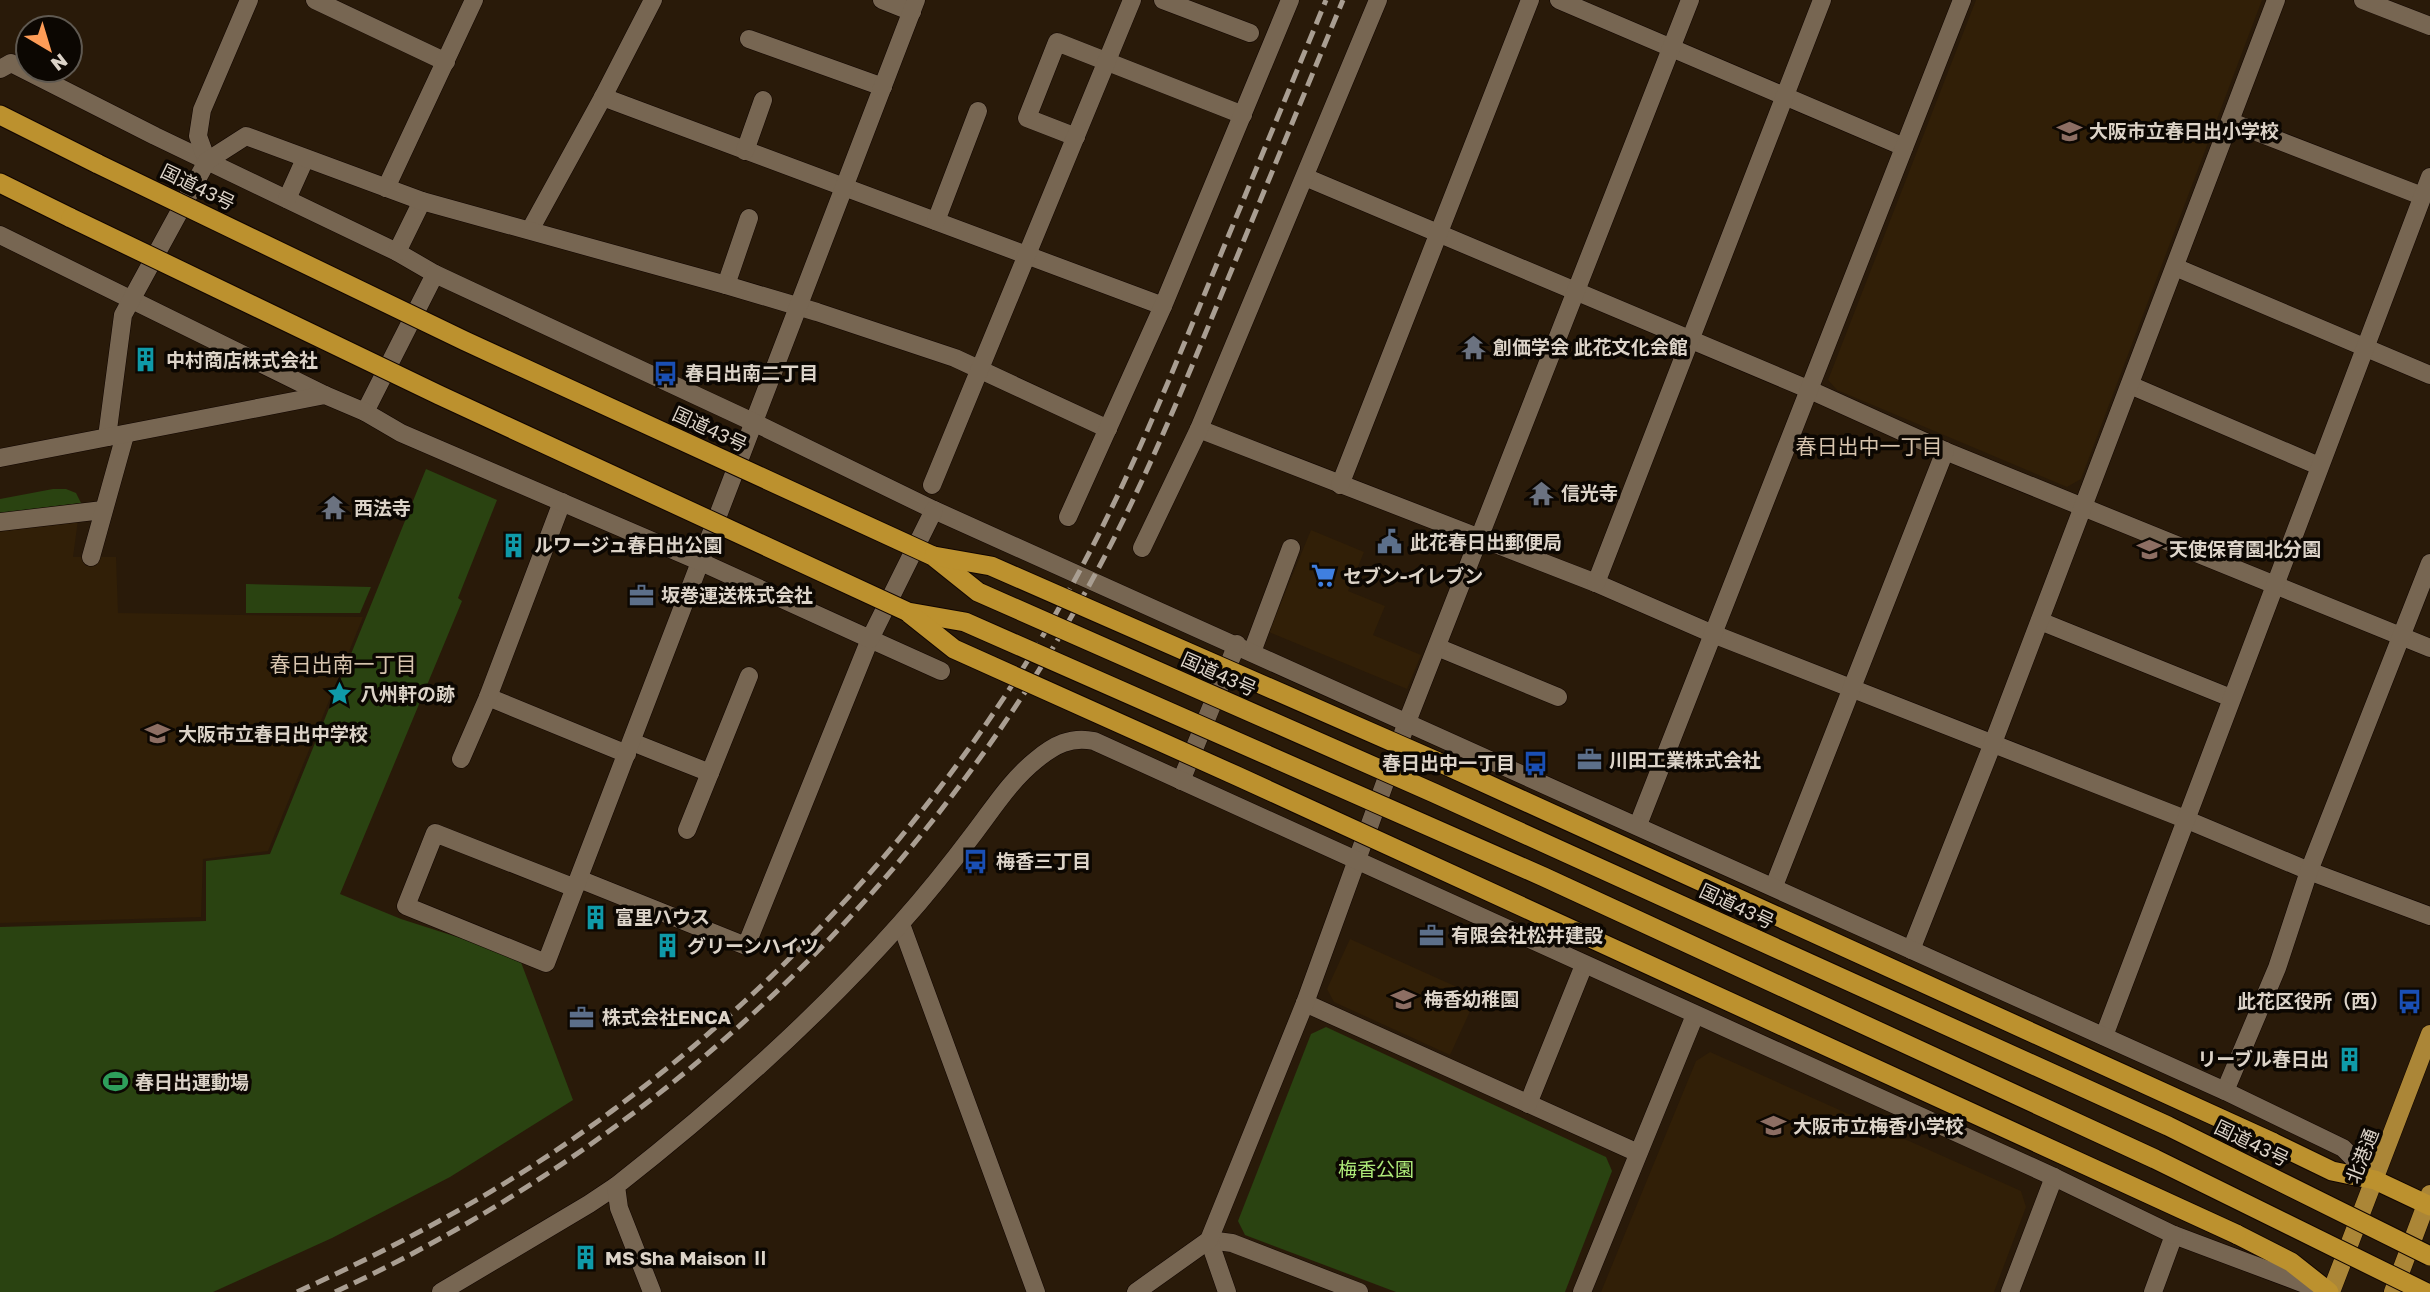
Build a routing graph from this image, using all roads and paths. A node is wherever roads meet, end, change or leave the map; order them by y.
1 (249, 0) edge
2 (315, 0) edge
3 (474, 0) edge
4 (653, 0) edge
5 (882, 0) edge
6 (1132, 0) edge
7 (1163, 0) edge
8 (1290, 0) edge
9 (1378, 0) edge
10 (1530, 0) edge
11 (1559, 0) edge
12 (1690, 0) edge
13 (1822, 0) edge
14 (1962, 0) edge
15 (2276, 0) edge
16 (2363, 0) edge
17 (914, 6) edge
18 (2430, 26) edge
19 (1250, 33) dead end
20 (749, 39) dead end
21 (1671, 50) junction
22 (446, 62) junction
23 (1107, 62) junction
24 (0, 69) edge
25 (883, 88) junction
26 (1784, 95) junction
27 (603, 97) junction
28 (763, 100) dead end
29 (978, 111) dead end
30 (0, 115) edge
31 (1242, 115) junction
32 (2231, 122) junction
33 (1076, 137) junction
34 (1904, 147) junction
35 (744, 150) junction
36 (305, 159) junction
37 (207, 161) junction
38 (1304, 177) junction
39 (2430, 177) edge
40 (0, 183) edge
41 (844, 187) junction
42 (386, 188) junction
43 (2422, 196) junction
44 (287, 199) junction
45 (422, 201) junction
46 (749, 218) dead end
47 (936, 220) junction
48 (530, 230) junction
49 (1438, 234) junction
50 (0, 235) edge
51 (397, 252) junction
52 (1027, 257) junction
53 (2175, 267) junction
54 (435, 274) junction
55 (726, 285) junction
56 (1577, 292) junction
57 (130, 300) junction
58 (798, 306) junction
59 (1163, 306) junction
60 (1689, 340) junction
61 (2365, 347) junction
62 (981, 370) junction
63 (2430, 375) edge
64 (2130, 385) junction
65 (1810, 390) junction
66 (325, 395) junction
67 (365, 412) junction
68 (753, 422) junction
69 (1108, 429) junction
70 (1199, 429) junction
71 (116, 436) junction
72 (1945, 451) junction
73 (0, 458) edge
74 (2319, 466) junction
75 (932, 485) dead end
76 (1340, 485) junction
77 (562, 502) junction
78 (2083, 506) junction
79 (103, 510) junction
80 (934, 510) junction
81 (1068, 517) dead end
82 (0, 522) edge
83 (1480, 538) junction
84 (1142, 548) dead end
85 (1291, 548) dead end
86 (933, 556) junction
87 (91, 558) dead end
88 (701, 562) junction
89 (2430, 562) edge
90 (1595, 583) junction
91 (2277, 584) junction
92 (908, 612) junction
93 (2040, 621) junction
94 (1713, 634) junction
95 (2401, 636) junction
96 (870, 639) junction
97 (1437, 647) junction
98 (1244, 648) junction
99 (2430, 648) edge
100 (941, 671) dead end
101 (749, 676) dead end
102 (1852, 688) junction
103 (488, 697) junction
104 (1558, 697) dead end
105 (2231, 698) junction
106 (1408, 722) junction
107 (1993, 743) junction
108 (629, 748) junction
109 (461, 760) dead end
110 (710, 773) junction
111 (1181, 781) junction
112 (2185, 819) junction
113 (1638, 825) junction
114 (687, 830) dead end
115 (1357, 862) junction
116 (2309, 871) junction
117 (577, 883) junction
118 (1774, 886) junction
119 (2430, 916) edge
120 (901, 924) junction
121 (1911, 950) junction
122 (1584, 965) junction
123 (1305, 1003) junction
124 (1695, 1015) junction
125 (2430, 1034) edge
126 (2104, 1036) junction
127 (2225, 1091) junction
128 (1528, 1104) junction
129 (1639, 1153) junction
130 (2054, 1177) junction
131 (2375, 1180) junction
132 (616, 1186) junction
133 (2429, 1201) edge
134 (2174, 1235) junction
135 (1209, 1240) junction
136 (2430, 1256) edge
137 (441, 1292) edge
138 (652, 1292) edge
139 (1036, 1292) edge
140 (1136, 1292) edge
141 (1227, 1292) edge
142 (1359, 1292) edge
143 (1582, 1292) edge
144 (2010, 1292) edge
145 (2153, 1292) edge
146 (2329, 1292) edge
147 (2393, 1292) edge
148 (2425, 1292) edge

1 - 37 street
2 - 22 street
3 - 22 street
4 - 27 street
5 - 17 street
6 - 23 street
7 - 19 street
8 - 31 street
9 - 38 street
10 - 49 street
11 - 21 street
12 - 21 street
13 - 26 street
14 - 34 street
15 - 32 street
16 - 18 street
17 - 25 street
20 - 25 street
21 - 26 street
21 - 56 street
22 - 42 street
23 - 31 street
23 - 33 street
23 - 33 street
24 - 37 street
25 - 41 street
26 - 34 street
26 - 60 street
27 - 35 street
27 - 48 street
28 - 35 street
29 - 47 street
30 - 86 highway, 国道43号, bridge
31 - 59 street
32 - 43 street
32 - 53 street
33 - 52 street
34 - 65 street
35 - 41 street
36 - 37 street
36 - 42 street
36 - 44 street
37 - 44 street
37 - 57 street
38 - 49 street
38 - 70 street
39 - 43 street
40 - 92 highway, bridge
41 - 47 street
41 - 58 street
42 - 45 street
43 - 61 street
44 - 51 street
45 - 48 street
45 - 51 street
46 - 55 street
47 - 52 street
48 - 55 street
49 - 56 street
49 - 76 street
50 - 57 street
51 - 54 street
52 - 59 street
52 - 62 street
53 - 61 street
53 - 64 street
54 - 67 street
54 - 68 street
55 - 58 street
56 - 60 street
56 - 83 street
57 - 66 street
57 - 71 street
58 - 62 street
58 - 68 street
59 - 69 street
60 - 65 street
60 - 90 street
61 - 63 street
61 - 74 street
62 - 69 street
62 - 75 street
64 - 74 street
64 - 78 street
65 - 72 street
65 - 94 street
66 - 67 street
66 - 71 street
67 - 77 street
68 - 80 street
68 - 88 street
69 - 81 street
70 - 76 street
70 - 84 street
71 - 73 street
71 - 79 street
72 - 78 street
72 - 102 street
74 - 91 street
76 - 83 street
77 - 88 street
77 - 103 street
78 - 91 street
78 - 93 street
79 - 82 street
79 - 87 street
80 - 96 street
80 - 98 street
83 - 90 street
83 - 97 street
85 - 98 street
86 - 131 highway, bridge
86 - 136 highway, 国道43号, bridge
88 - 96 street
88 - 108 street
89 - 95 street
90 - 94 street
91 - 95 street
91 - 105 street
92 - 146 highway, bridge
92 - 148 highway, bridge
93 - 105 street
93 - 107 street
94 - 102 street
94 - 113 street
95 - 99 street
95 - 116 street
96 - 100 street
96 - 117 street
97 - 104 street
97 - 106 street
98 - 106 street
98 - 111 street
101 - 110 street
102 - 107 street
102 - 118 street
103 - 108 street
103 - 109 street
105 - 112 street
106 - 113 street
106 - 115 street
107 - 112 street
107 - 121 street
108 - 110 street
108 - 117 street
110 - 114 street
111 - 115 street
111 - 120 street
112 - 116 street
112 - 126 street
113 - 118 street
115 - 122 street
115 - 123 street
116 - 119 street
116 - 127 street
117 - 117 street
118 - 121 street
120 - 132 street
120 - 139 street
121 - 126 street
122 - 124 street
122 - 128 street
123 - 128 street
123 - 135 street
124 - 129 street
124 - 130 street
125 - 131 main road, 北港通
126 - 127 street
127 - 131 street
128 - 129 street
129 - 143 street
130 - 134 street
130 - 144 street
131 - 133 highway
131 - 146 main road, 北港通
132 - 137 street
132 - 138 street
133 - 147 main road
134 - 145 street
134 - 146 street
135 - 140 street
135 - 141 street
135 - 142 street

